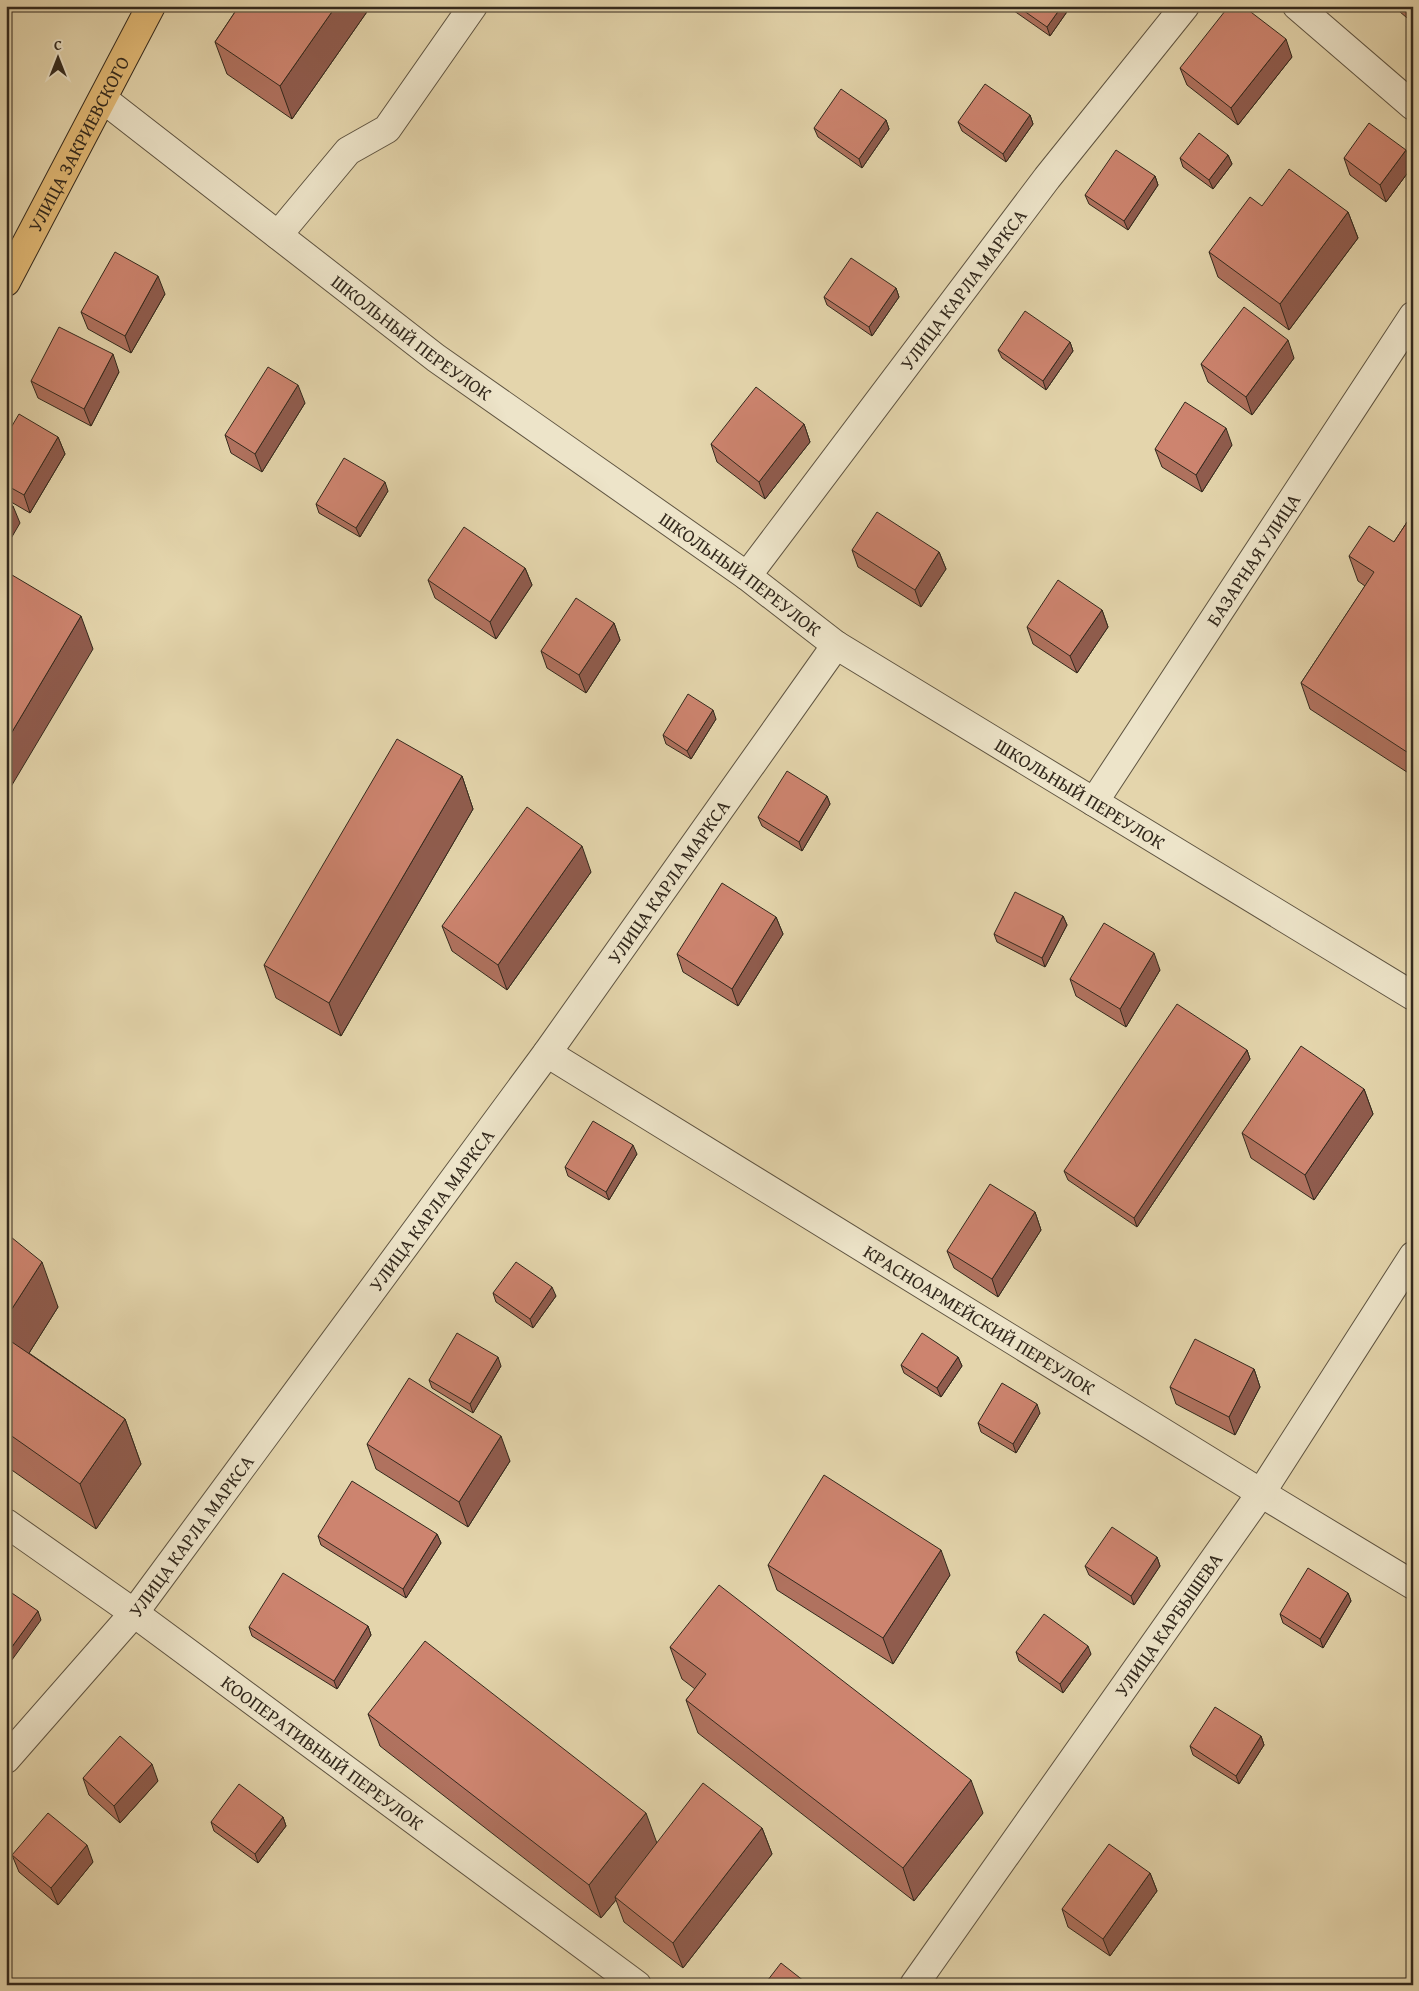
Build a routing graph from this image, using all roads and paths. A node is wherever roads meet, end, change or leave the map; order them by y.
1 (151, 6) edge
2 (473, 6) edge
3 (1185, 6) edge
4 (1297, 6) edge
5 (103, 99) junction
6 (1413, 106) edge
7 (278, 235) junction
8 (6, 282) edge
9 (1413, 316) edge
10 (747, 576) junction
11 (836, 645) junction
12 (1094, 802) junction
13 (1413, 996) edge
14 (547, 1053) junction
15 (1413, 1256) edge
16 (1261, 1493) junction
17 (6, 1523) edge
18 (1413, 1585) edge
19 (134, 1613) junction
20 (6, 1758) edge
21 (637, 1985) edge
22 (914, 1985) edge

1 - 5 main road, УЛИЦА ЗАКРИЕВСКОГО
2 - 7 street
3 - 10 street, УЛИЦА КАРЛА МАРКСА
4 - 6 street
5 - 7 street, ШКОЛЬНЫЙ ПЕРЕУЛОК
5 - 8 main road, УЛИЦА ЗАКРИЕВСКОГО
7 - 10 street, ШКОЛЬНЫЙ ПЕРЕУЛОК
9 - 12 street, БАЗАРНАЯ УЛИЦА
10 - 11 street, ШКОЛЬНЫЙ ПЕРЕУЛОК
11 - 12 street, ШКОЛЬНЫЙ ПЕРЕУЛОК
11 - 14 street, УЛИЦА КАРЛА МАРКСА
12 - 13 street, ШКОЛЬНЫЙ ПЕРЕУЛОК
14 - 16 street, КРАСНОАРМЕЙСКИЙ ПЕРЕУЛОК
14 - 19 street, УЛИЦА КАРЛА МАРКСА
15 - 16 street, УЛИЦА КАРБЫШЕВА
16 - 18 street, КРАСНОАРМЕЙСКИЙ ПЕРЕУЛОК
16 - 22 street, УЛИЦА КАРБЫШЕВА
17 - 19 street, КООПЕРАТИВНЫЙ ПЕРЕУЛОК
19 - 20 street, УЛИЦА КАРЛА МАРКСА
19 - 21 street, КООПЕРАТИВНЫЙ ПЕРЕУЛОК

